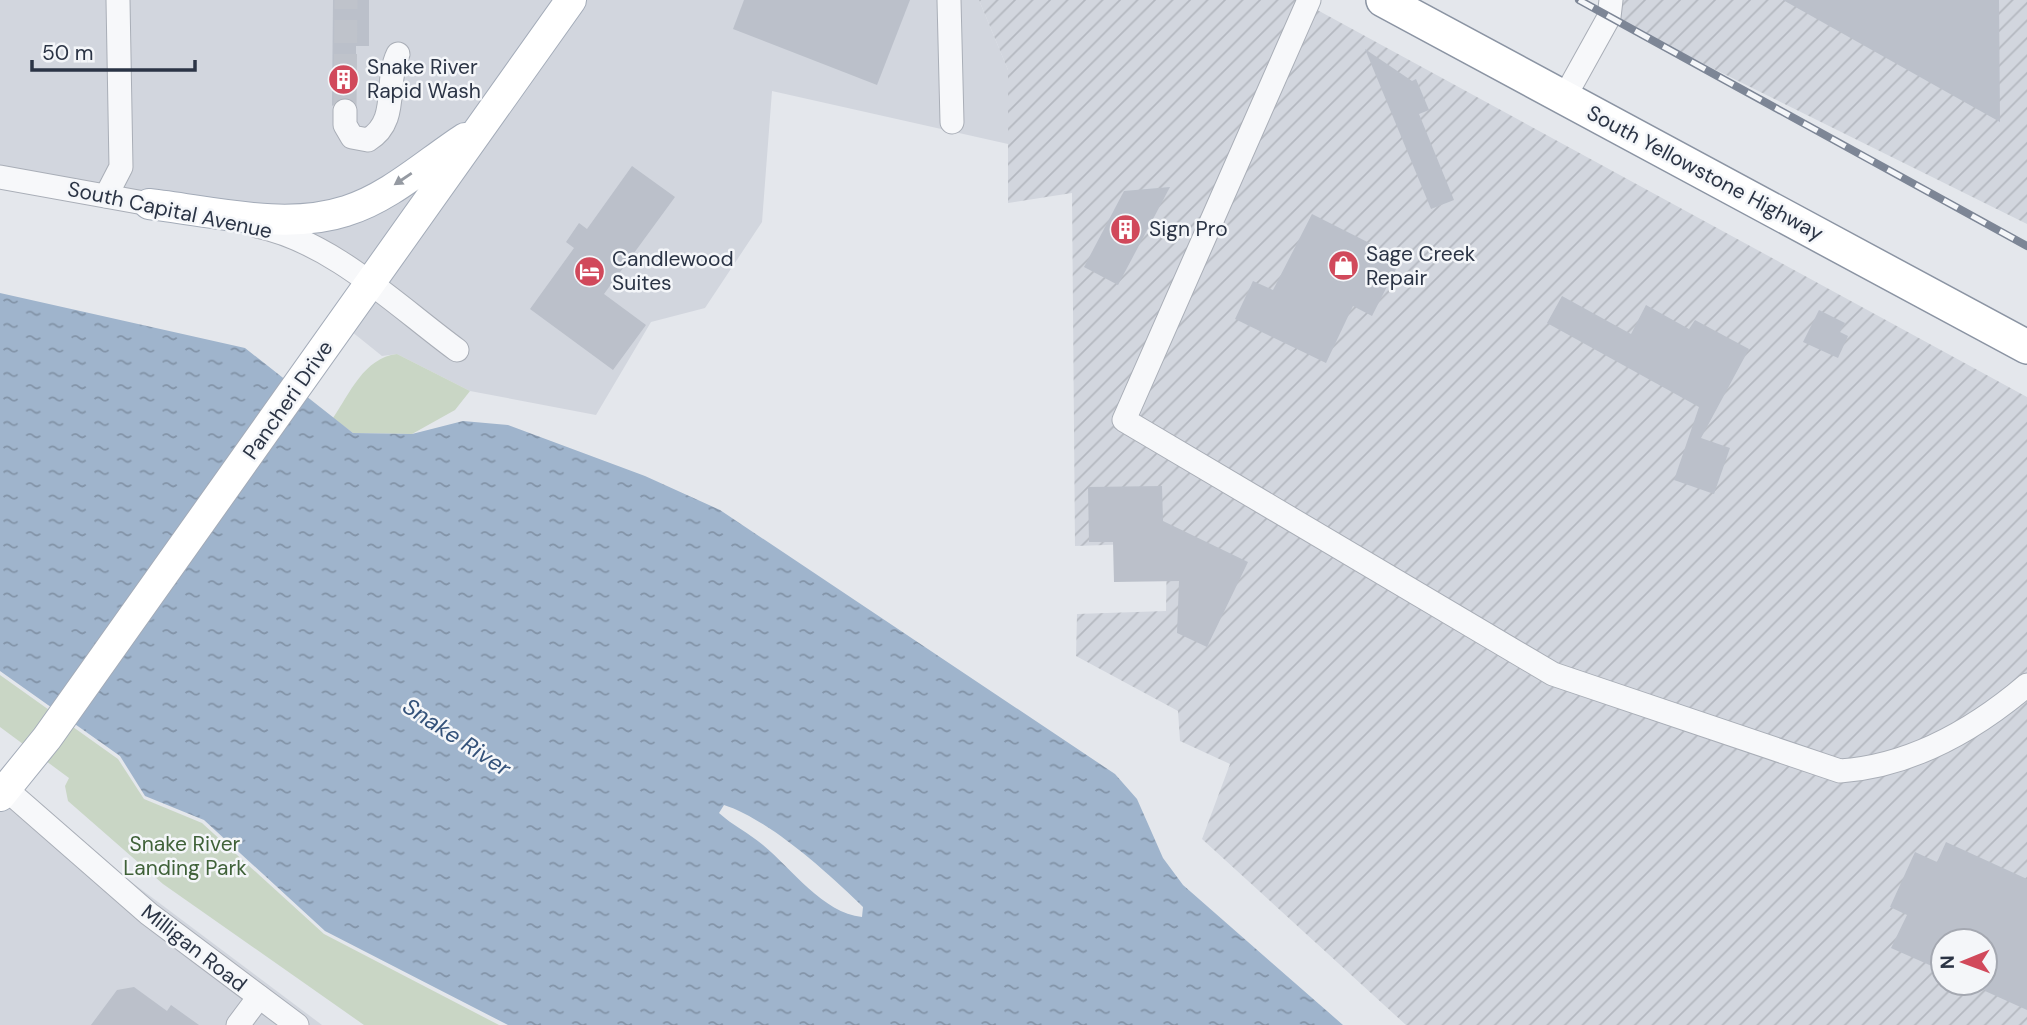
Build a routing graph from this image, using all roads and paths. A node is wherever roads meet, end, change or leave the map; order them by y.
1 (118, 0) edge
2 (571, 0) edge
3 (949, 0) edge
4 (1309, 0) edge
5 (1382, 0) edge
6 (1611, 0) edge
7 (398, 54) dead end
8 (1564, 98) junction
9 (345, 111) tunnel mouth
10 (952, 121) dead end
11 (480, 128) junction
12 (0, 177) edge
13 (106, 196) junction
14 (149, 204) junction
15 (368, 284) junction
16 (2027, 347) edge
17 (457, 350) dead end
18 (2027, 685) edge
19 (2, 789) edge
20 (259, 997) junction
21 (239, 1025) edge
22 (297, 1025) edge

1 - 13 street
2 - 11 main road, Pancheri Drive
3 - 10 street
4 - 18 street
5 - 8 highway, South Yellowstone Highway
6 - 8 street
7 - 9 street
8 - 16 highway, South Yellowstone Highway
11 -> 14 main road
11 - 15 main road, Pancheri Drive
12 - 13 street, South Capital Avenue
13 - 14 street, South Capital Avenue
14 - 15 street, South Capital Avenue
15 - 17 street, South Capital Avenue
15 - 19 main road, Pancheri Drive
19 - 20 street, Milligan Road
20 - 21 street
20 - 22 street, Milligan Road

